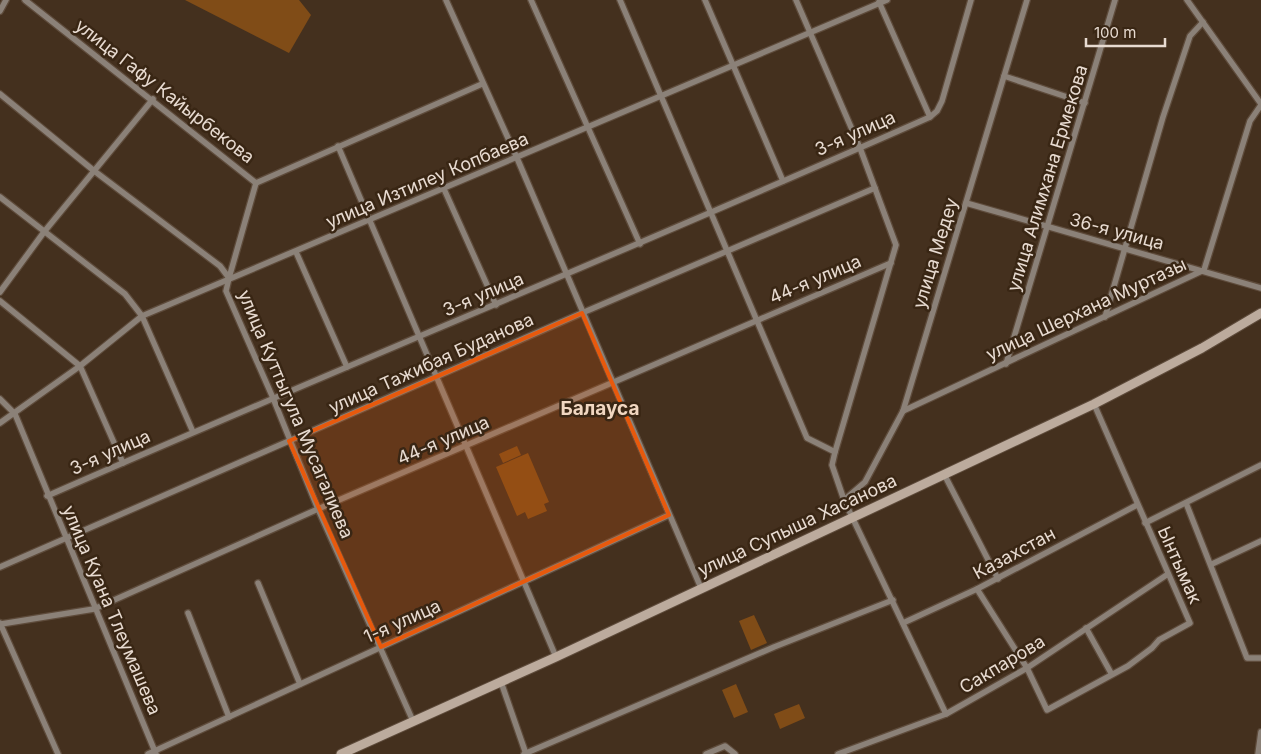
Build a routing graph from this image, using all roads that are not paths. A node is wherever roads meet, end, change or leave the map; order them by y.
1 (6, 0) edge
2 (25, 0) edge
3 (446, 0) edge
4 (531, 0) edge
5 (620, 0) edge
6 (705, 0) edge
7 (796, 0) edge
8 (887, 0) edge
9 (971, 0) edge
10 (1027, 0) edge
11 (1115, 0) edge
12 (1187, 0) edge
13 (879, 2) edge
14 (0, 11) edge
15 (1203, 22) junction
16 (810, 32) junction
17 (732, 65) junction
18 (1004, 76) junction
19 (482, 84) junction
20 (0, 94) edge
21 (662, 96) junction
22 (153, 100) junction
23 (1085, 103) junction
24 (1261, 105) edge
25 (930, 117) junction
26 (588, 128) junction
27 (338, 146) junction
28 (860, 148) junction
29 (517, 158) junction
30 (94, 170) junction
31 (783, 181) junction
32 (256, 182) junction
33 (875, 188) junction
34 (444, 189) junction
35 (0, 197) edge
36 (966, 204) junction
37 (712, 213) junction
38 (368, 221) junction
39 (1048, 228) junction
40 (44, 232) junction
41 (640, 244) junction
42 (1125, 249) junction
43 (296, 252) junction
44 (729, 252) junction
45 (892, 263) junction
46 (1204, 270) junction
47 (567, 275) junction
48 (229, 278) junction
49 (1261, 288) edge
50 (0, 292) edge
51 (0, 301) edge
52 (496, 305) junction
53 (582, 313) junction
54 (1261, 313) edge
55 (142, 316) junction
56 (1105, 317) junction
57 (757, 320) junction
58 (420, 337) junction
59 (1006, 364) junction
60 (80, 366) junction
61 (347, 367) junction
62 (438, 377) junction
63 (615, 384) junction
64 (273, 398) junction
65 (0, 399) edge
66 (1094, 404) junction
67 (903, 411) junction
68 (15, 414) junction
69 (0, 423) edge
70 (193, 432) junction
71 (290, 441) junction
72 (468, 445) junction
73 (835, 452) junction
74 (123, 463) junction
75 (1261, 465) edge
76 (944, 474) junction
77 (47, 496) junction
78 (844, 500) junction
79 (1186, 503) junction
80 (1137, 505) junction
81 (318, 509) junction
82 (669, 515) junction
83 (852, 517) junction
84 (1145, 523) junction
85 (65, 538) junction
86 (1261, 540) edge
87 (1212, 564) junction
88 (0, 566) edge
89 (1168, 574) junction
90 (998, 579) junction
91 (525, 582) junction
92 (258, 583) dead end
93 (701, 588) junction
94 (978, 589) junction
95 (893, 600) junction
96 (94, 609) junction
97 (188, 613) dead end
98 (0, 623) edge
99 (903, 623) junction
100 (1086, 628) junction
101 (381, 647) junction
102 (556, 657) junction
103 (1261, 658) edge
104 (1027, 668) junction
105 (1111, 673) junction
106 (501, 682) junction
107 (300, 684) junction
108 (946, 714) junction
109 (229, 717) junction
110 (413, 721) junction
111 (1261, 732) edge
112 (155, 752) edge
113 (58, 754) edge
114 (148, 754) edge
115 (343, 754) edge
116 (525, 754) edge
117 (706, 754) edge
118 (734, 754) edge
119 (838, 754) edge
120 (1258, 754) edge

1 - 14 street
2 - 22 street, улица Гафу Кайырбекова
3 - 19 street
4 - 26 street
5 - 21 street
6 - 17 street
7 - 16 street
8 - 13 street, улица Изтилеу Копбаева
9 - 25 street
10 - 18 street, улица Медеу
11 - 23 street, улица Алимхана Ермекова
12 - 15 street
13 - 16 street, улица Изтилеу Копбаева
13 - 25 street
15 - 24 street
15 - 42 street
16 - 17 street, улица Изтилеу Копбаева
16 - 28 street
17 - 21 street, улица Изтилеу Копбаева
17 - 31 street
18 - 23 street
18 - 36 street, улица Медеу
19 - 27 street, улица Гафу Кайырбекова
19 - 29 street
20 - 30 street, улица Куттыгула Мусагалиева
21 - 26 street, улица Изтилеу Копбаева
21 - 37 street
22 - 30 street
22 - 32 street, улица Гафу Кайырбекова
23 - 39 street, улица Алимхана Ермекова
24 - 46 street, улица Шерхана Муртазы
25 - 28 street, 3-я улица
26 - 29 street, улица Изтилеу Копбаева
26 - 41 street
27 - 32 street, улица Гафу Кайырбекова
27 - 38 street
28 - 31 street, 3-я улица
28 - 33 street
29 - 34 street, улица Изтилеу Копбаева
29 - 47 street
30 - 40 street
30 - 48 street, улица Куттыгула Мусагалиева
31 - 37 street, 3-я улица
32 - 48 street
33 - 44 street, улица Тажибая Буданова
33 - 45 street
34 - 38 street, улица Изтилеу Копбаева
34 - 52 street
35 - 40 street
36 - 39 street, 36-я улица
36 - 67 street, улица Медеу
37 - 41 street, 3-я улица
37 - 44 street
38 - 43 street, улица Изтилеу Копбаева
38 - 58 street
39 - 42 street, 36-я улица
39 - 59 street, улица Алимхана Ермекова
40 - 50 street
40 - 55 street
41 - 47 street, 3-я улица
42 - 46 street, 36-я улица
42 - 56 street
43 - 48 street, улица Изтилеу Копбаева
43 - 61 street
44 - 53 street, улица Тажибая Буданова
44 - 57 street
45 - 57 street, 44-я улица
45 - 73 street
46 - 49 street, 36-я улица
46 - 56 street, улица Шерхана Муртазы
47 - 52 street, 3-я улица
47 - 53 street
48 - 55 street, улица Изтилеу Копбаева
48 - 64 street, улица Куттыгула Мусагалиева
51 - 60 street
52 - 58 street, 3-я улица
53 - 62 street, улица Тажибая Буданова
53 - 63 street
54 - 66 street, улица Супыша Хасанова
55 - 60 street, улица Изтилеу Копбаева
55 - 70 street
56 - 59 street, улица Шерхана Муртазы
57 - 63 street, 44-я улица
57 - 73 street
58 - 61 street, 3-я улица
58 - 62 street
59 - 67 street, улица Шерхана Муртазы
60 - 68 street, улица Изтилеу Копбаева
60 - 74 street
61 - 64 street, 3-я улица
62 - 71 street, улица Тажибая Буданова
62 - 72 street
63 - 72 street, 44-я улица
63 - 82 street
64 - 70 street, 3-я улица
64 - 71 street, улица Куттыгула Мусагалиева
65 - 68 street, улица Куана Тлеумашева
66 - 76 street, улица Супыша Хасанова
66 - 80 street, Ынтымак
67 - 78 street, улица Медеу
68 - 69 street, улица Изтилеу Копбаева
68 - 77 street, улица Куана Тлеумашева
70 - 74 street, 3-я улица
71 - 81 street, улица Куттыгула Мусагалиева
71 - 85 street, улица Тажибая Буданова
72 - 81 street, 44-я улица
72 - 91 street
73 - 78 street
74 - 77 street, 3-я улица
75 - 79 street
76 - 83 street, улица Супыша Хасанова
76 - 90 street
77 - 85 street, улица Куана Тлеумашева
78 - 83 street
79 - 84 street
79 - 87 street
80 - 84 street, Ынтымак
80 - 90 street, Казахстан
81 - 96 street, 44-я улица
81 - 101 street, улица Куттыгула Мусагалиева
82 - 91 street, 1-я улица
82 - 93 street
83 - 93 street, улица Супыша Хасанова
83 - 95 street
84 - 89 street, Ынтымак
85 - 88 street, улица Тажибая Буданова
85 - 96 street, улица Куана Тлеумашева
86 - 87 street
87 - 103 street
89 - 100 street, Сакпарова
89 - 105 street, Ынтымак
90 - 94 street, Казахстан
91 - 101 street, 1-я улица
91 - 102 street
92 - 107 street
93 - 102 street, улица Супыша Хасанова
94 - 99 street, Казахстан
94 - 104 street
95 - 99 street
95 - 116 street
96 - 98 street, 44-я улица
96 - 112 street, улица Куана Тлеумашева
97 - 109 street
98 - 113 street
99 - 108 street
100 - 104 street, Сакпарова
100 - 105 street
101 - 107 street, 1-я улица
101 - 110 street, улица Куттыгула Мусагалиева
102 - 106 street, улица Супыша Хасанова
104 - 105 street, Ынтымак
104 - 108 street, Сакпарова
106 - 110 street, улица Супыша Хасанова
106 - 116 street
107 - 109 street, 1-я улица
108 - 119 street, Сакпарова
109 - 112 street, 1-я улица
110 - 115 street, улица Супыша Хасанова
111 - 120 street
112 - 114 street, 1-я улица
117 - 118 street

